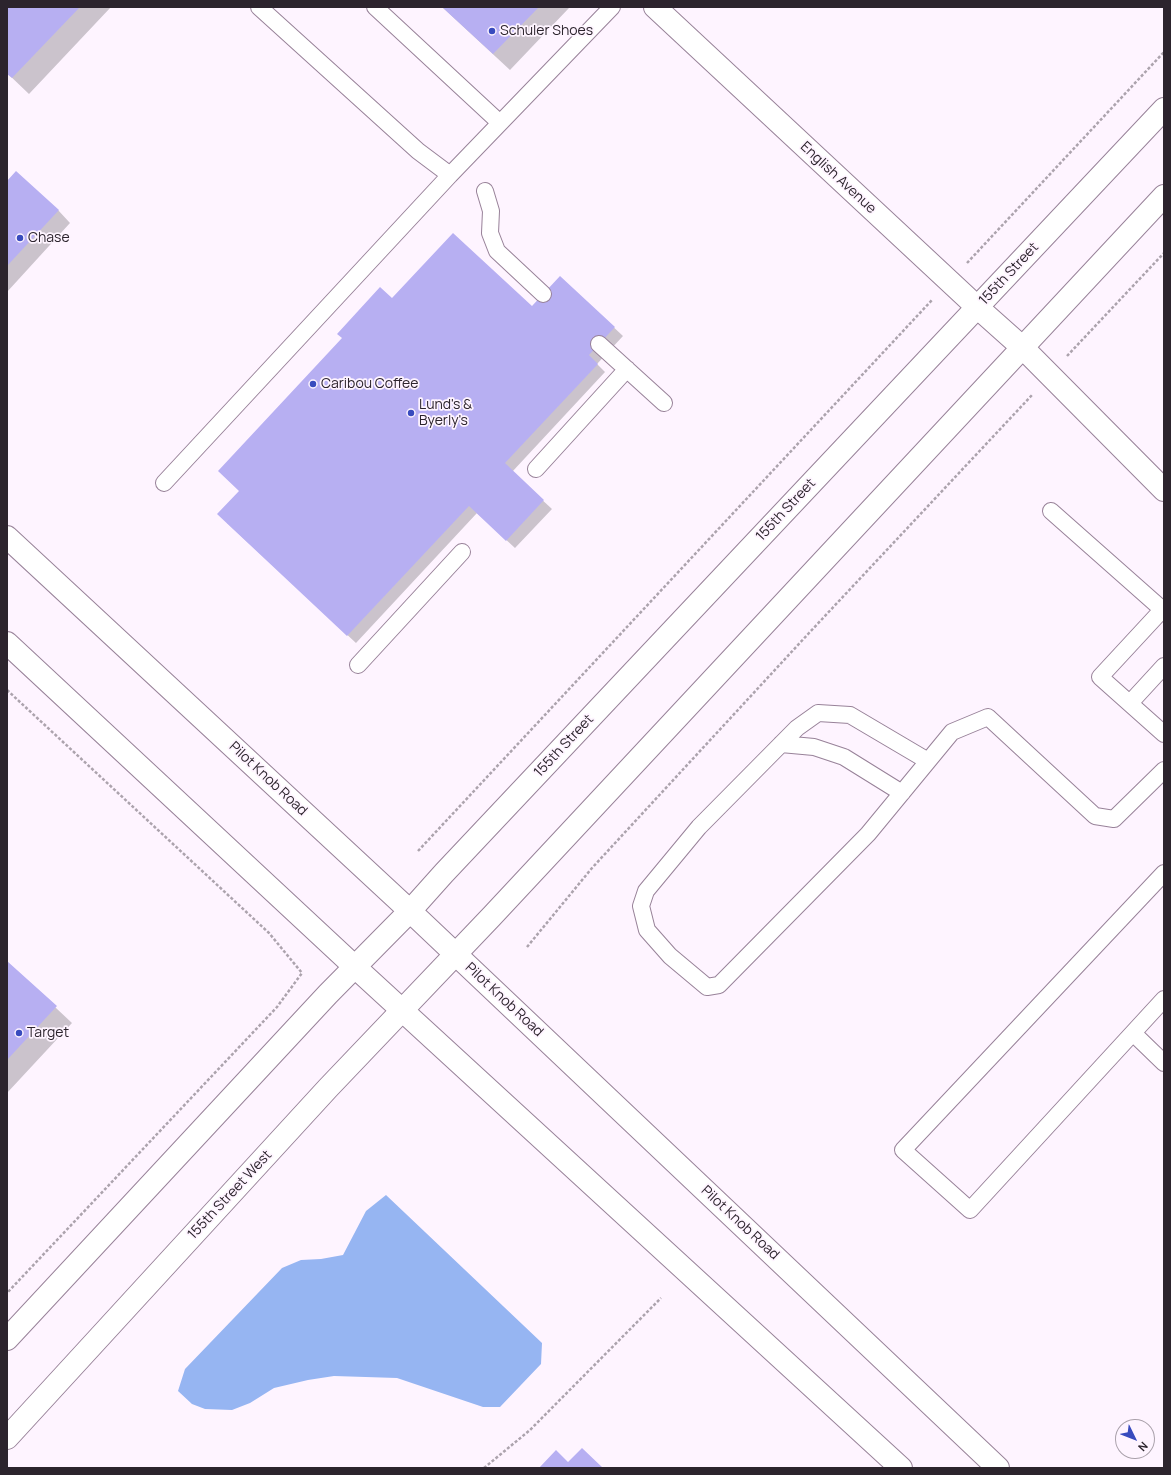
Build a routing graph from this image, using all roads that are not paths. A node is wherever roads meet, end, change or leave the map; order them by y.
1 (259, 7) edge
2 (375, 7) edge
3 (612, 7) edge
4 (655, 7) edge
5 (1164, 109) edge
6 (500, 123) junction
7 (450, 175) junction
8 (485, 191) dead end
9 (1164, 196) edge
10 (543, 294) dead end
11 (977, 307) junction
12 (599, 344) dead end
13 (1023, 348) junction
14 (627, 369) junction
15 (664, 403) dead end
16 (536, 469) dead end
17 (164, 483) dead end
18 (1164, 490) edge
19 (1051, 511) dead end
20 (7, 537) edge
21 (462, 552) dead end
22 (1163, 611) edge
23 (7, 642) edge
24 (358, 665) dead end
25 (1164, 666) edge
26 (1130, 703) junction
27 (1164, 734) edge
28 (781, 744) junction
29 (928, 761) junction
30 (1164, 770) edge
31 (902, 793) junction
32 (1164, 873) edge
33 (410, 911) junction
34 (456, 954) junction
35 (355, 967) junction
36 (1164, 999) edge
37 (402, 1010) junction
38 (1133, 1033) junction
39 (1164, 1064) edge
40 (7, 1339) edge
41 (7, 1438) edge
42 (901, 1468) edge
43 (998, 1468) edge

1 - 7 lane
2 - 6 lane
3 - 6 lane
4 - 11 street, English Avenue
5 - 11 street, 155th Street
6 - 7 lane
7 - 17 lane
8 - 10 lane
9 - 13 street
11 - 13 street, English Avenue
11 - 33 street, 155th Street
12 - 14 lane
13 - 18 street, English Avenue
13 - 34 street
14 - 15 lane
14 - 16 lane
19 - 22 lane
20 - 33 street, Pilot Knob Road
21 - 24 lane
22 - 26 lane
23 - 35 street
25 - 26 lane
26 - 27 lane
28 - 29 lane
28 - 31 lane
28 - 31 lane
29 - 30 lane
29 - 31 lane
32 - 38 lane
33 - 34 street, Pilot Knob Road
33 - 35 street
34 - 37 street, 155th Street West
34 - 43 street, Pilot Knob Road
35 - 37 street
35 - 40 street
36 - 38 lane
37 - 41 street, 155th Street West
37 - 42 street
38 - 39 lane

